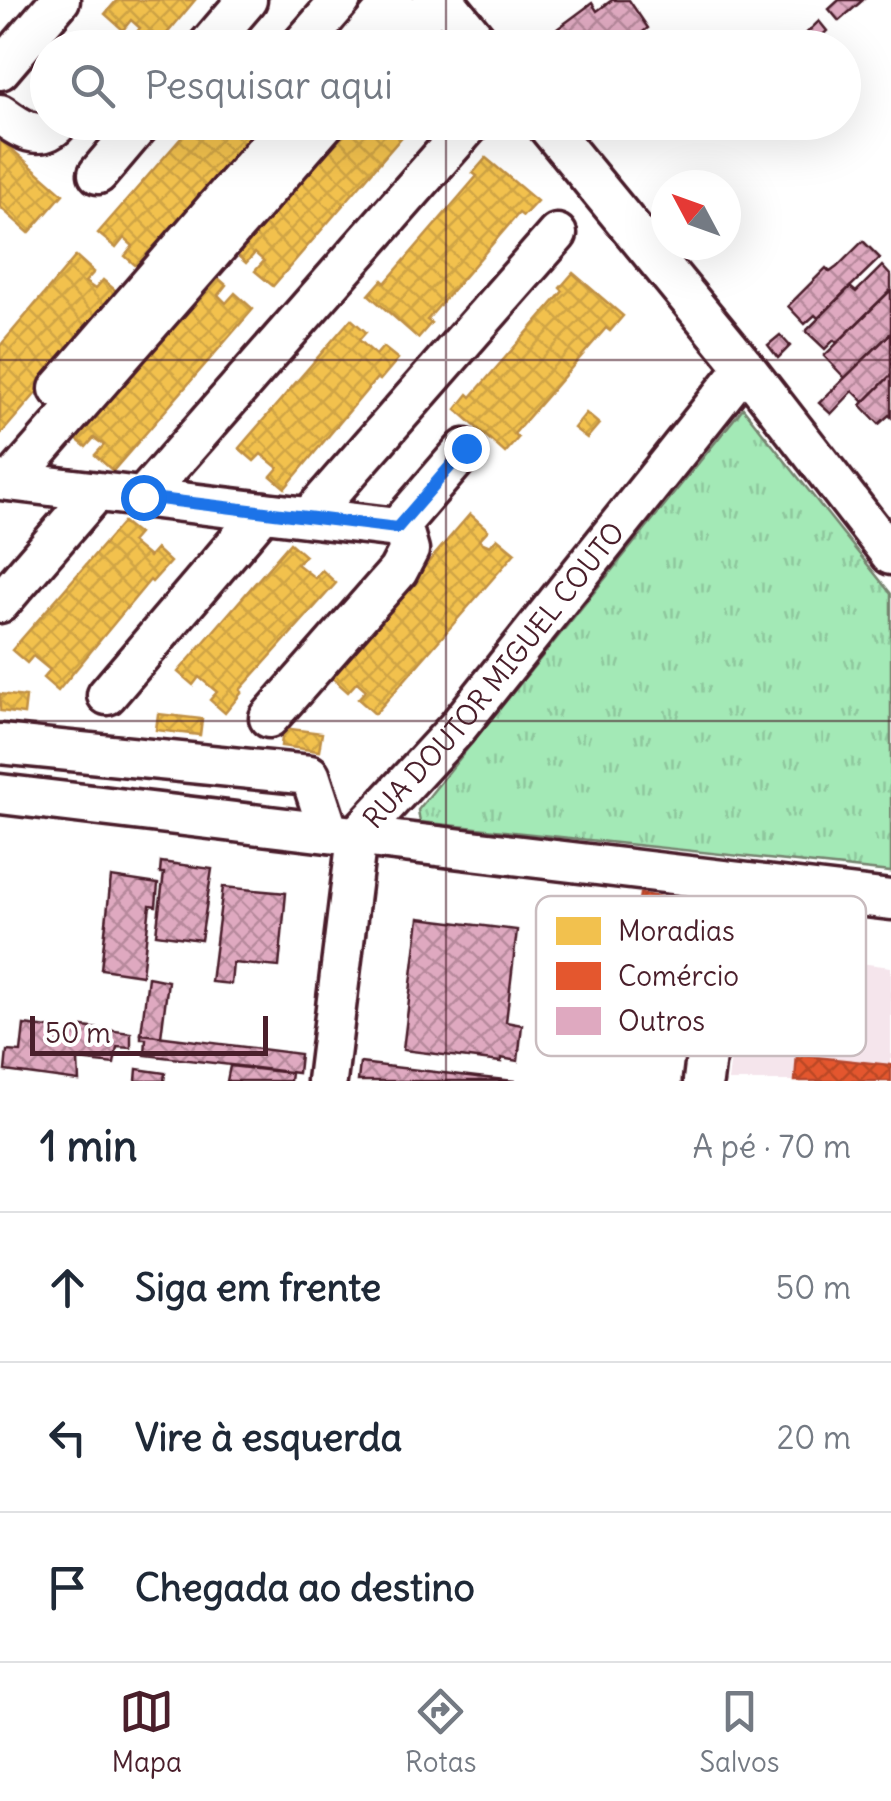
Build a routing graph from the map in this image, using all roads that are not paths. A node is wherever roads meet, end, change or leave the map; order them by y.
1 (60, 0) edge
2 (247, 0) edge
3 (341, 0) edge
4 (394, 0) edge
5 (441, 0) edge
6 (34, 30) edge
7 (221, 30) edge
8 (315, 30) edge
9 (369, 30) edge
10 (412, 30) edge
11 (467, 30) edge
12 (30, 35) edge
13 (0, 70) edge
14 (0, 114) edge
15 (30, 132) edge
16 (127, 140) edge
17 (276, 140) edge
18 (308, 140) edge
19 (456, 140) edge
20 (559, 140) edge
21 (98, 174) dead end
22 (557, 234) dead end
23 (173, 278) junction
24 (745, 367) junction
25 (466, 448) dead end
26 (4, 473) edge
27 (96, 492) junction
28 (143, 497) junction
29 (263, 512) junction
30 (310, 517) junction
31 (397, 528) junction
32 (891, 555) edge
33 (0, 604) edge
34 (107, 694) dead end
35 (269, 718) dead end
36 (0, 744) edge
37 (0, 794) edge
38 (343, 835) junction
39 (727, 883) junction
40 (725, 896) edge
41 (852, 896) edge
42 (866, 897) edge
43 (891, 900) edge
44 (706, 1056) edge
45 (327, 1081) edge
46 (703, 1081) edge

1 - 6 street
2 - 7 street
3 - 8 street
4 - 9 street
5 - 10 street
5 - 11 street
12 - 13 street
14 - 15 street
16 - 21 street
17 - 23 street
18 - 23 street
19 - 28 street
20 - 24 street
22 - 30 street
23 - 26 street
24 - 32 street
24 - 38 street, RUA DOUTOR MIGUEL COUTO
25 - 31 street
26 - 27 street
27 - 28 street
27 - 33 street
28 - 29 street
29 - 30 street
29 - 34 street
30 - 31 street
31 - 35 street
36 - 38 street
37 - 38 street
38 - 39 street
38 - 45 street, RUA DOUTOR MIGUEL COUTO
39 - 40 street
39 - 41 street
42 - 43 street
44 - 46 street

